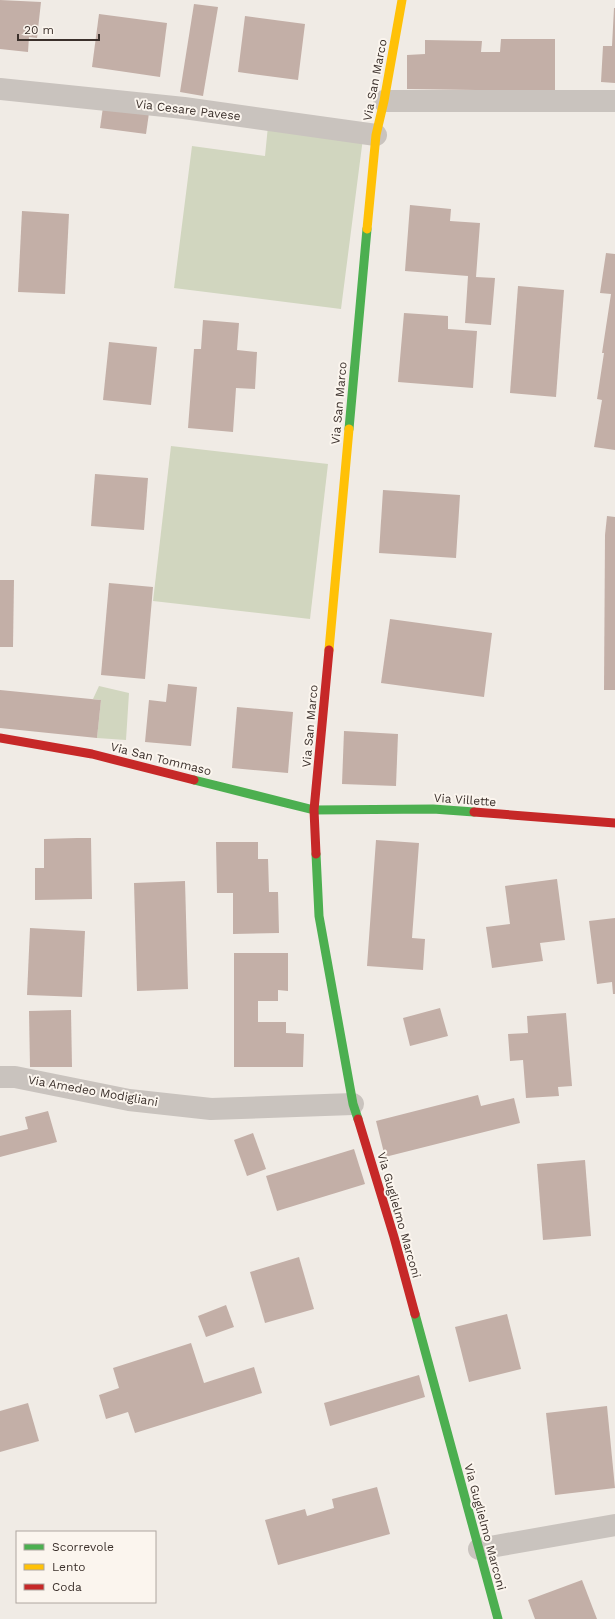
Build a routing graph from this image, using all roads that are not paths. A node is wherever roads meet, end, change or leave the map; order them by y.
1 (402, 0) edge
2 (0, 89) edge
3 (384, 101) junction
4 (615, 101) edge
5 (376, 135) junction
6 (0, 738) edge
7 (314, 810) junction
8 (615, 823) edge
9 (0, 1076) edge
10 (354, 1104) junction
11 (615, 1525) edge
12 (479, 1549) junction
13 (498, 1619) edge

1 - 3 street, Via San Marco
2 - 5 street, Via Cesare Pavese
3 - 4 street
3 - 5 street, Via San Marco
5 - 7 street, Via San Marco
6 - 7 street, Via San Tommaso
7 - 8 street, Via Villette
7 - 10 street, Via Guglielmo Marconi
9 - 10 street, Via Amedeo Modigliani
10 - 12 street, Via Guglielmo Marconi
11 - 12 street
12 - 13 street, Via Guglielmo Marconi

